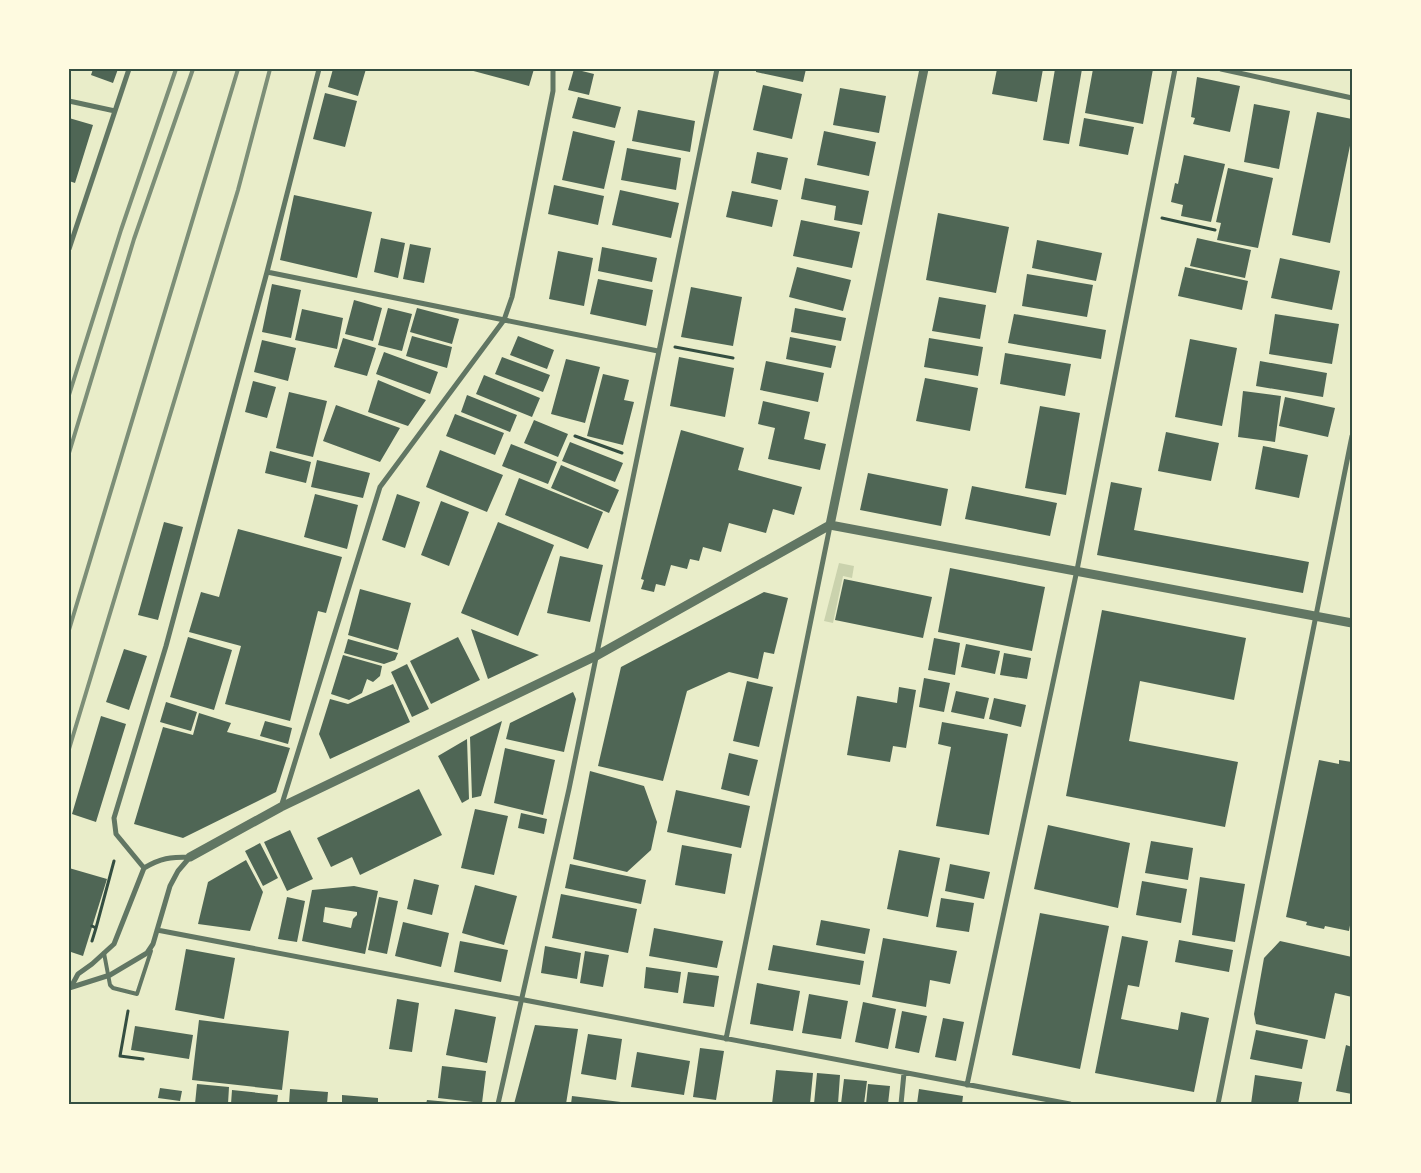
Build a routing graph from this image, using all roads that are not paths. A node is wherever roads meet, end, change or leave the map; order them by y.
1 (129, 69) edge
2 (318, 69) edge
3 (553, 69) edge
4 (717, 69) edge
5 (924, 69) edge
6 (1175, 69) edge
7 (1221, 69) edge
8 (1352, 98) edge
9 (69, 101) edge
10 (114, 111) junction
11 (69, 249) edge
12 (267, 272) junction
13 (504, 320) junction
14 (658, 351) junction
15 (1352, 436) edge
16 (830, 525) junction
17 (1076, 570) junction
18 (1315, 617) junction
19 (1352, 623) edge
20 (596, 656) junction
21 (281, 807) junction
22 (190, 857) junction
23 (144, 868) junction
24 (157, 930) junction
25 (153, 944) junction
26 (104, 953) junction
27 (110, 975) junction
28 (70, 987) edge
29 (523, 1000) junction
30 (726, 1039) junction
31 (904, 1073) junction
32 (967, 1084) junction
33 (498, 1104) edge
34 (901, 1104) edge
35 (1070, 1104) edge
36 (1218, 1104) edge

1 - 10 street
2 - 12 street
3 - 13 street
4 - 14 street
5 - 16 street
6 - 17 street
7 - 8 street
9 - 10 street
10 - 11 street
12 - 13 street
12 - 23 street
13 - 14 street
13 - 21 street
14 - 20 street
15 - 18 street
16 - 17 street
16 - 20 street
16 - 30 street
17 - 18 street
17 - 32 street
18 - 19 street
18 - 36 street
20 - 21 street
20 - 29 street
21 - 22 street
22 - 23 street
22 - 24 street
23 - 26 street
24 - 25 street
24 - 29 street
25 - 27 street
25 - 27 lane
26 - 27 lane
26 - 28 street
27 - 28 street
29 - 30 street
29 - 33 street
30 - 31 street
31 - 32 street
31 - 34 street
32 - 35 street

